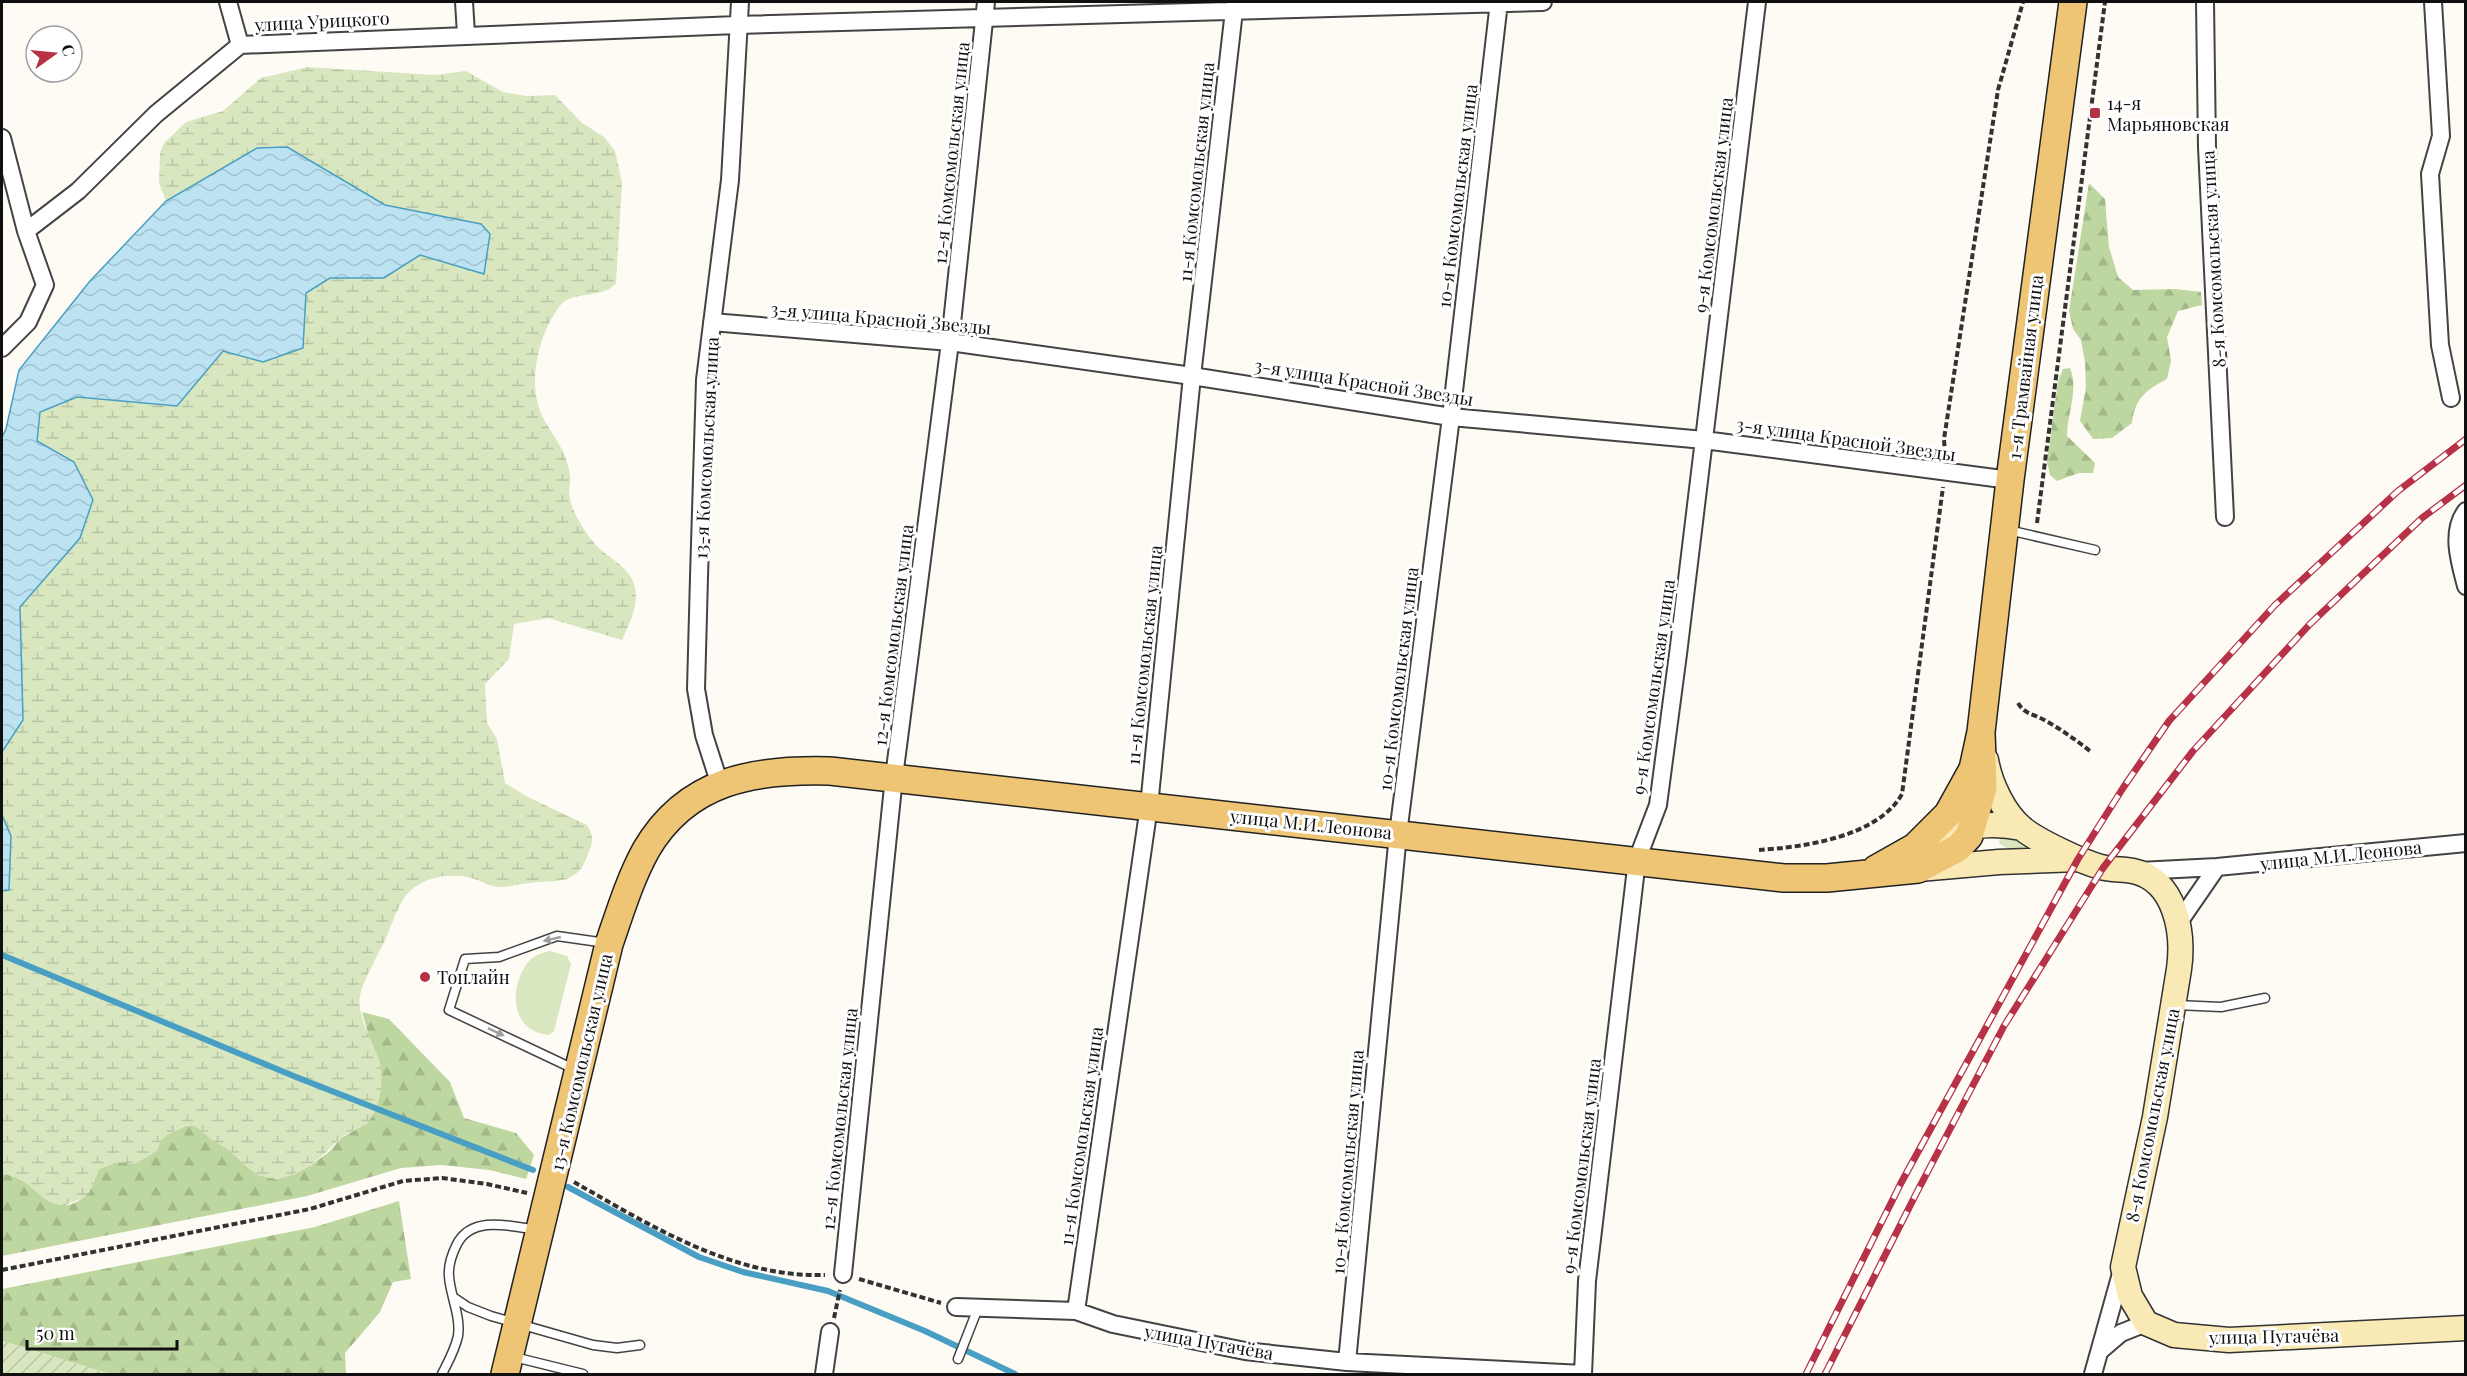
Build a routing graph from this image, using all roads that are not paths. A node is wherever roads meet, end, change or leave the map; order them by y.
1 (228, 2) edge
2 (464, 2) edge
3 (740, 2) edge
4 (986, 2) edge
5 (1543, 2) edge
6 (1757, 2) edge
7 (2073, 2) edge
8 (2205, 2) edge
9 (2433, 2) edge
10 (1499, 3) edge
11 (1234, 6) edge
12 (984, 19) junction
13 (737, 25) junction
14 (466, 34) junction
15 (240, 45) junction
16 (2, 138) edge
17 (26, 231) junction
18 (712, 322) junction
19 (950, 342) junction
20 (2, 348) edge
21 (1192, 376) junction
22 (2451, 398) dead end
23 (1451, 417) junction
24 (1704, 440) junction
25 (2010, 480) junction
26 (2466, 511) edge
27 (2225, 517) dead end
28 (2004, 529) junction
29 (2095, 550) dead end
30 (2466, 586) edge
31 (1981, 732) junction
32 (1973, 769) junction
33 (755, 774) joint
34 (894, 777) junction
35 (720, 785) junction
36 (1149, 806) junction
37 (1972, 826) junction
38 (2022, 828) junction
39 (1398, 834) junction
40 (2466, 843) edge
41 (1917, 858) junction
42 (2079, 859) junction
43 (1637, 860) junction
44 (1999, 862) junction
45 (2217, 867) junction
46 (2103, 868) junction
47 (2135, 871) junction
48 (2177, 925) junction
49 (609, 944) junction
50 (2265, 998) dead end
51 (2173, 1004) junction
52 (577, 1071) junction
53 (540, 1231) junction
54 (2123, 1267) junction
55 (842, 1279) road end
56 (453, 1297) junction
57 (957, 1307) road end
58 (978, 1308) junction
59 (1076, 1311) junction
60 (518, 1323) junction
61 (2146, 1323) junction
62 (2466, 1328) edge
63 (830, 1332) dead end
64 (640, 1345) dead end
65 (2100, 1352) junction
66 (958, 1357) dead end
67 (1347, 1362) junction
68 (507, 1365) edge
69 (442, 1374) edge
70 (583, 1374) edge
71 (824, 1374) edge
72 (1583, 1374) edge
73 (2093, 1374) edge

1 - 15 street
2 - 14 street
3 - 13 street, 13-я Комсомольская улица
4 - 12 street, 12-я Комсомольская улица
5 - 10 street, улица Урицкого
6 - 24 street, 9-я Комсомольская улица
7 - 25 main road, 1-я Трамвайная улица
8 - 27 street, 8-я Комсомольская улица
9 - 22 street
10 - 11 street, улица Урицкого
10 - 23 street, 10-я Комсомольская улица
11 - 12 street, улица Урицкого
11 - 21 street, 11-я Комсомольская улица
12 - 13 street, улица Урицкого
12 - 19 street, 12-я Комсомольская улица
13 - 14 street, улица Урицкого
13 - 18 street, 13-я Комсомольская улица
14 - 15 street, улица Урицкого
15 - 17 street, улица Урицкого
16 - 17 street
17 - 20 street
18 - 19 street, 3-я улица Красной Звезды
18 - 35 street, 13-я Комсомольская улица
19 - 21 street, 3-я улица Красной Звезды
19 - 34 street, 12-я Комсомольская улица
21 - 23 street, 3-я улица Красной Звезды
21 - 36 street, 11-я Комсомольская улица
23 - 24 street, 3-я улица Красной Звезды
23 - 39 street, 10-я Комсомольская улица
24 - 25 street, 3-я улица Красной Звезды
24 - 43 street, 9-я Комсомольская улица
25 - 28 main road, 1-я Трамвайная улица
26 - 30 street
28 - 29 lane
28 - 31 main road, 1-я Трамвайная улица
31 - 32 main road
31 - 37 main road
31 - 38 main road
32 - 37 main road
32 - 41 main road
33 - 34 main road, улица М.И.Леонова
33 - 35 main road, 13-я Комсомольская улица
34 - 36 main road, улица М.И.Леонова
34 - 55 street, 12-я Комсомольская улица
35 - 49 main road, 13-я Комсомольская улица
36 - 39 main road, улица М.И.Леонова
36 - 59 street, 11-я Комсомольская улица
37 - 38 main road
37 - 41 main road
37 - 44 main road
38 - 42 main road
39 - 43 main road, улица М.И.Леонова
39 - 67 street, 10-я Комсомольская улица
40 - 45 street, улица М.И.Леонова
41 - 43 main road, улица М.И.Леонова
41 - 44 main road
42 - 44 main road
42 - 46 main road, улица М.И.Леонова
43 - 72 street, 9-я Комсомольская улица
45 - 47 street, улица М.И.Леонова
45 - 48 street
46 - 47 main road, улица М.И.Леонова
46 - 48 main road
47 - 48 main road, 8-я Комсомольская улица
48 - 51 main road, 8-я Комсомольская улица
49 - 52 main road, 13-я Комсомольская улица
49 -> 52 lane
50 - 51 lane
51 - 54 main road, 8-я Комсомольская улица
52 - 53 main road, 13-я Комсомольская улица
53 - 56 lane
53 - 60 main road, 13-я Комсомольская улица
54 - 61 main road
54 - 65 street, 8-я Комсомольская улица
56 - 60 lane
56 - 69 lane
57 - 58 street, улица Пугачёва
58 - 59 street, улица Пугачёва
58 - 66 lane
59 - 67 street, улица Пугачёва
60 - 64 lane
60 - 68 main road, 13-я Комсомольская улица
61 - 62 main road, улица Пугачёва
61 - 65 street
63 - 71 street
65 - 73 street, 8-я Комсомольская улица
67 - 72 street, улица Пугачёва
68 - 70 lane

